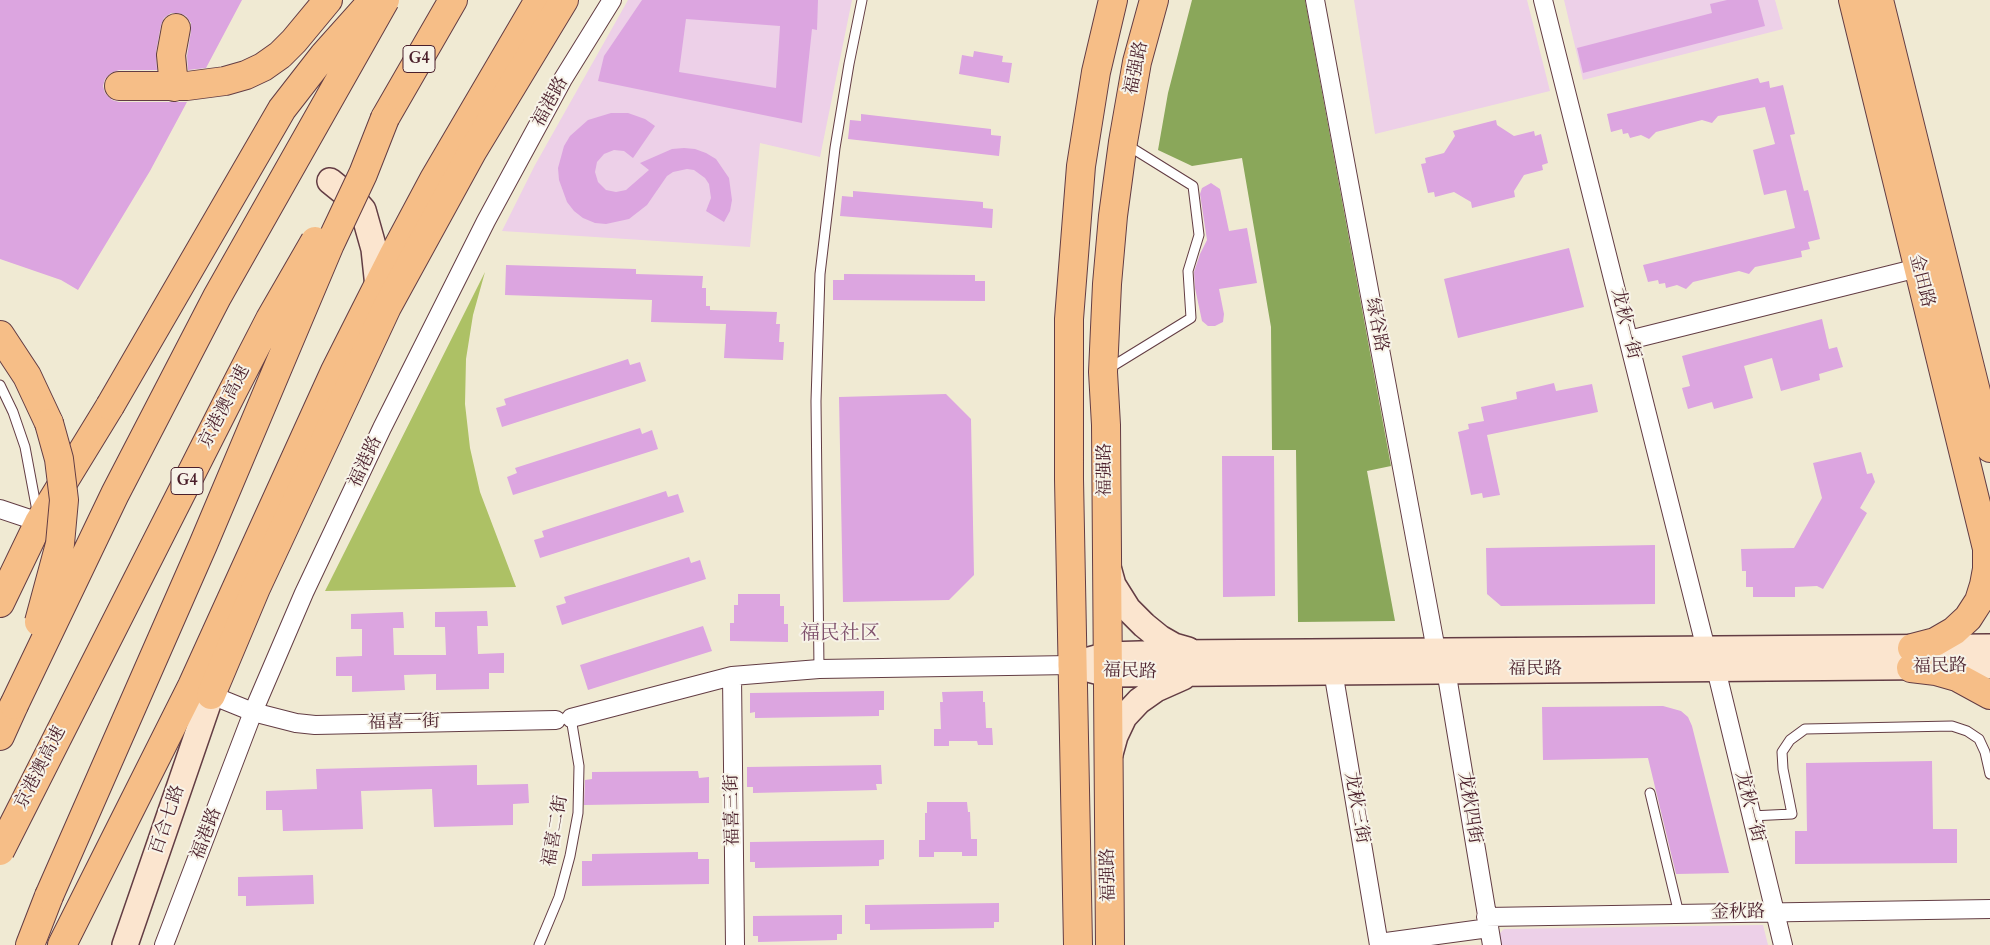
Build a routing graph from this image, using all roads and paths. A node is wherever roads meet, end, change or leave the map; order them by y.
1 (373, 0) edge
2 (385, 0) edge
3 (453, 0) edge
4 (539, 0) edge
5 (564, 0) edge
6 (612, 0) edge
7 (862, 0) edge
8 (1113, 0) edge
9 (1154, 0) edge
10 (1315, 0) edge
11 (1543, 0) edge
12 (1853, 0) edge
13 (1879, 0) edge
14 (324, 6) edge
15 (176, 28) dead end
16 (120, 86) dead end
17 (174, 87) junction
18 (385, 118) junction
19 (1123, 142) junction
20 (330, 181) dead end
21 (1918, 268) junction
22 (378, 286) junction
23 (0, 335) edge
24 (1628, 340) junction
25 (1103, 372) junction
26 (0, 385) edge
27 (1990, 448) edge
28 (0, 509) edge
29 (39, 522) junction
30 (1989, 556) edge
31 (1106, 563) junction
32 (0, 603) edge
33 (1990, 647) edge
34 (1911, 658) junction
35 (1711, 659) junction
36 (1441, 660) junction
37 (1199, 663) junction
38 (1107, 664) junction
39 (1072, 665) junction
40 (1990, 666) edge
41 (819, 669) junction
42 (1333, 671) junction
43 (732, 676) junction
44 (211, 695) junction
45 (1990, 695) edge
46 (14, 705) junction
47 (253, 712) junction
48 (564, 719) junction
49 (0, 736) edge
50 (1108, 762) junction
51 (1990, 774) edge
52 (1650, 793) dead end
53 (1751, 816) junction
54 (0, 851) edge
55 (1990, 909) edge
56 (1775, 912) junction
57 (1679, 914) junction
58 (1489, 930) edge
59 (1379, 944) edge
60 (30, 945) edge
61 (62, 945) edge
62 (125, 945) edge
63 (164, 945) edge
64 (539, 945) edge
65 (735, 945) edge
66 (1078, 945) edge
67 (1110, 945) edge
68 (1783, 945) edge

1 - 29 main road, bridge
2 - 46 main road, bridge
3 - 18 main road, 京港澳高速 / G4
4 - 22 main road
5 - 44 main road
6 - 47 street, 福港路
7 - 41 lane
8 - 39 main road, 福强路
9 - 19 main road, 福强路
10 - 36 street, 绿谷路
11 - 24 street, 龙秋一街
12 - 21 main road, 金田路
13 - 27 main road, 金田路
14 - 17 main road
15 - 17 main road
16 - 17 main road
18 - 54 main road, 京港澳高速 / G4, bridge
18 - 60 main road, bridge
19 - 25 main road, 福强路
19 - 25 lane
20 - 22 main road
21 - 24 street
21 - 30 main road, 金田路
22 - 61 main road
23 - 46 main road, bridge
24 - 35 street, 龙秋一街
25 - 31 main road, 福强路
26 - 29 lane
28 - 29 street
29 - 32 main road
30 - 34 main road, 金田路
31 - 37 main road
31 - 38 main road, 福强路
33 - 34 main road, 福民路
34 - 35 main road, 福民路
34 - 40 main road, 福民路
34 - 45 main road
35 - 36 main road, 福民路
35 - 53 street, 龙秋一街
36 - 37 main road, 福民路
36 - 42 main road, 福民路
36 - 58 street, 龙秋四街
37 - 38 main road, 福民路
37 - 42 main road, 福民路
37 - 50 main road
38 - 39 main road, 福民路
38 - 50 main road, 福强路
39 - 41 street, 福喜一街
39 - 66 main road, 福强路
41 - 43 street, 福喜一街
42 - 59 street, 龙秋三街
43 - 48 street, 福喜一街
43 - 65 street, 福喜三街
44 - 47 street, 福喜一街
44 - 62 main road, 百合七路
46 - 49 main road
47 - 48 street, 福喜一街
47 - 63 street, 福港路
48 - 64 lane, 福喜二街
50 - 67 main road, 福强路
51 - 53 lane
52 - 57 lane
53 - 56 street, 龙秋一街
55 - 56 street, 金秋路
56 - 57 street, 金秋路
56 - 68 street, 龙秋一街
57 - 58 street, 金秋路
58 - 59 street, 金秋路

